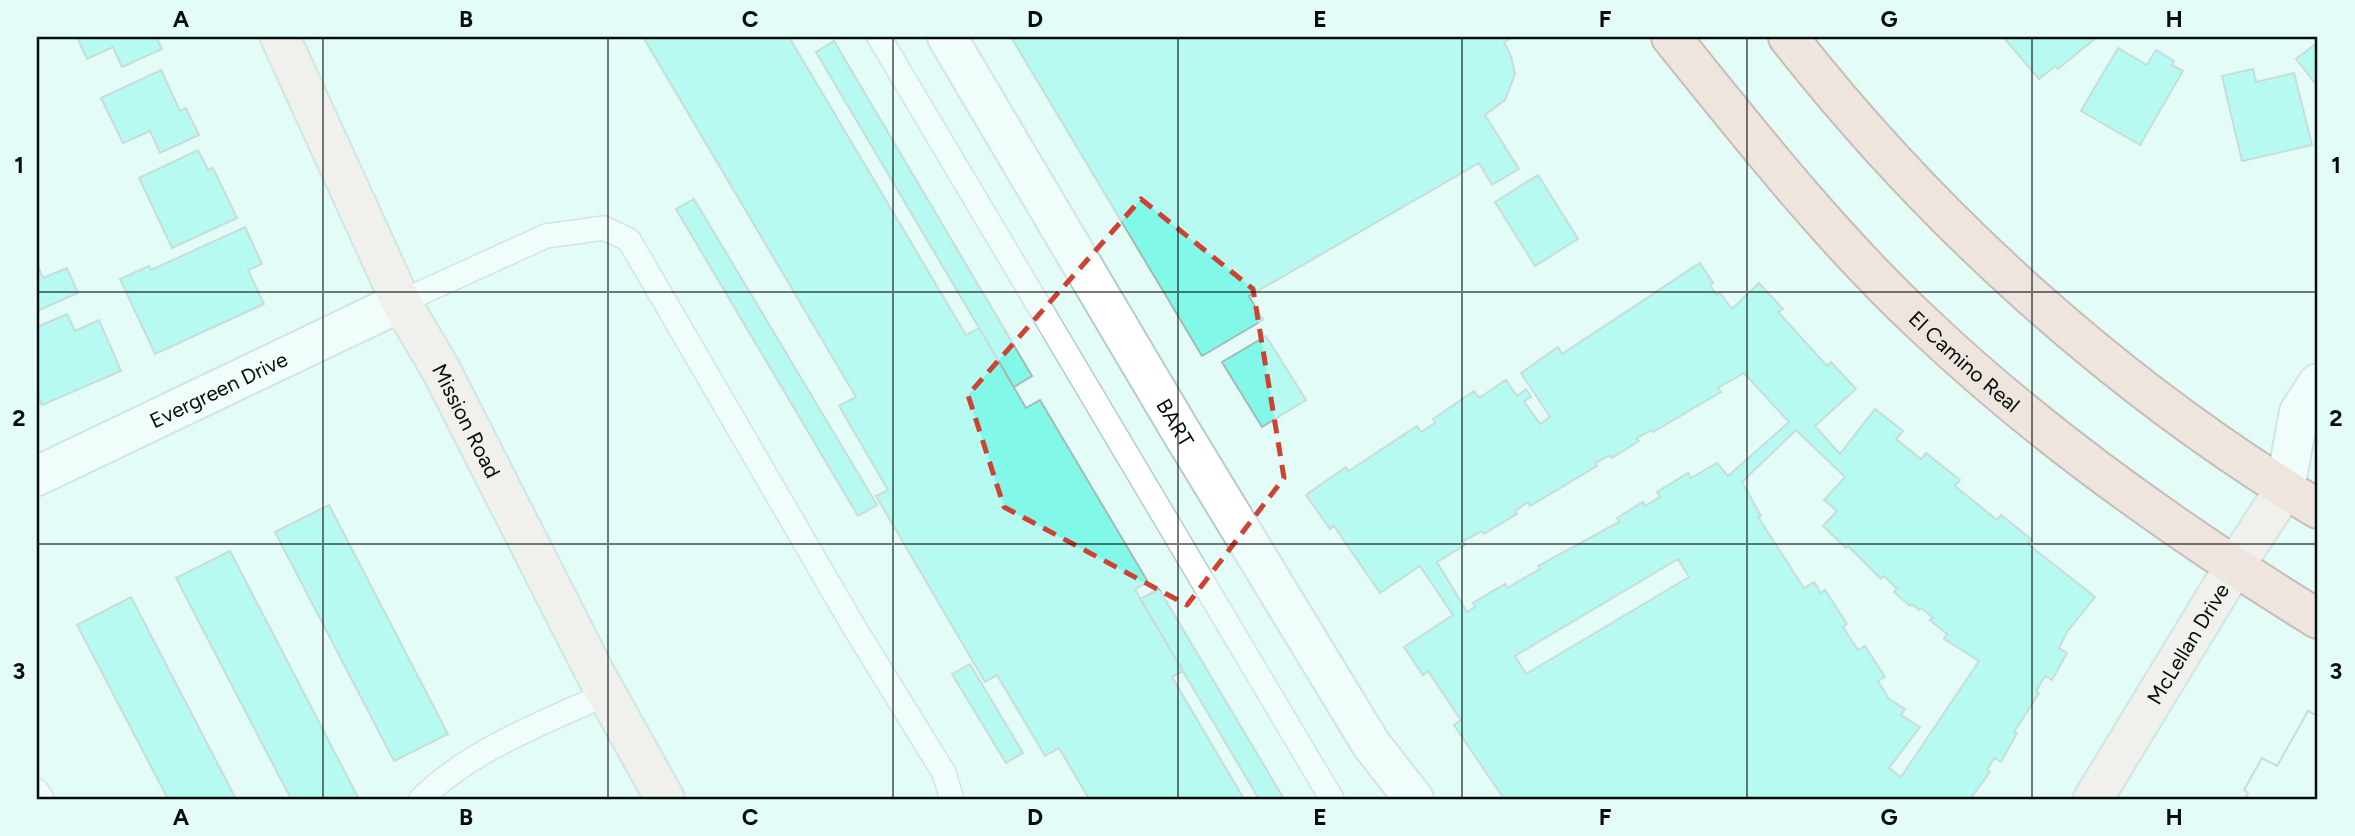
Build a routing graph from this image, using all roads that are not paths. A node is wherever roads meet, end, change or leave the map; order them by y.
1 (280, 37) edge
2 (879, 37) edge
3 (947, 37) edge
4 (1671, 37) edge
5 (1788, 37) edge
6 (401, 302) junction
7 (2318, 383) edge
8 (2318, 467) edge
9 (37, 476) edge
10 (2285, 489) junction
11 (2318, 509) edge
12 (2234, 567) junction
13 (2318, 619) edge
14 (607, 694) junction
15 (37, 790) edge
16 (41, 799) edge
17 (421, 799) edge
18 (665, 799) edge
19 (951, 799) edge
20 (1332, 799) edge
21 (1414, 799) edge
22 (2093, 799) edge

1 - 6 main road, Mission Road
2 - 20 lane
3 - 21 street, BART
4 - 12 main road, El Camino Real
5 - 10 main road
6 - 9 street, Evergreen Drive
6 - 14 main road, Mission Road
6 - 19 lane
7 - 10 street, McLellan Drive
8 - 10 street, McLellan Drive
10 - 11 main road
10 - 12 main road, McLellan Drive
12 - 13 main road, El Camino Real
12 - 22 main road, McLellan Drive
14 - 17 lane
14 - 18 main road, Mission Road
15 - 16 lane

